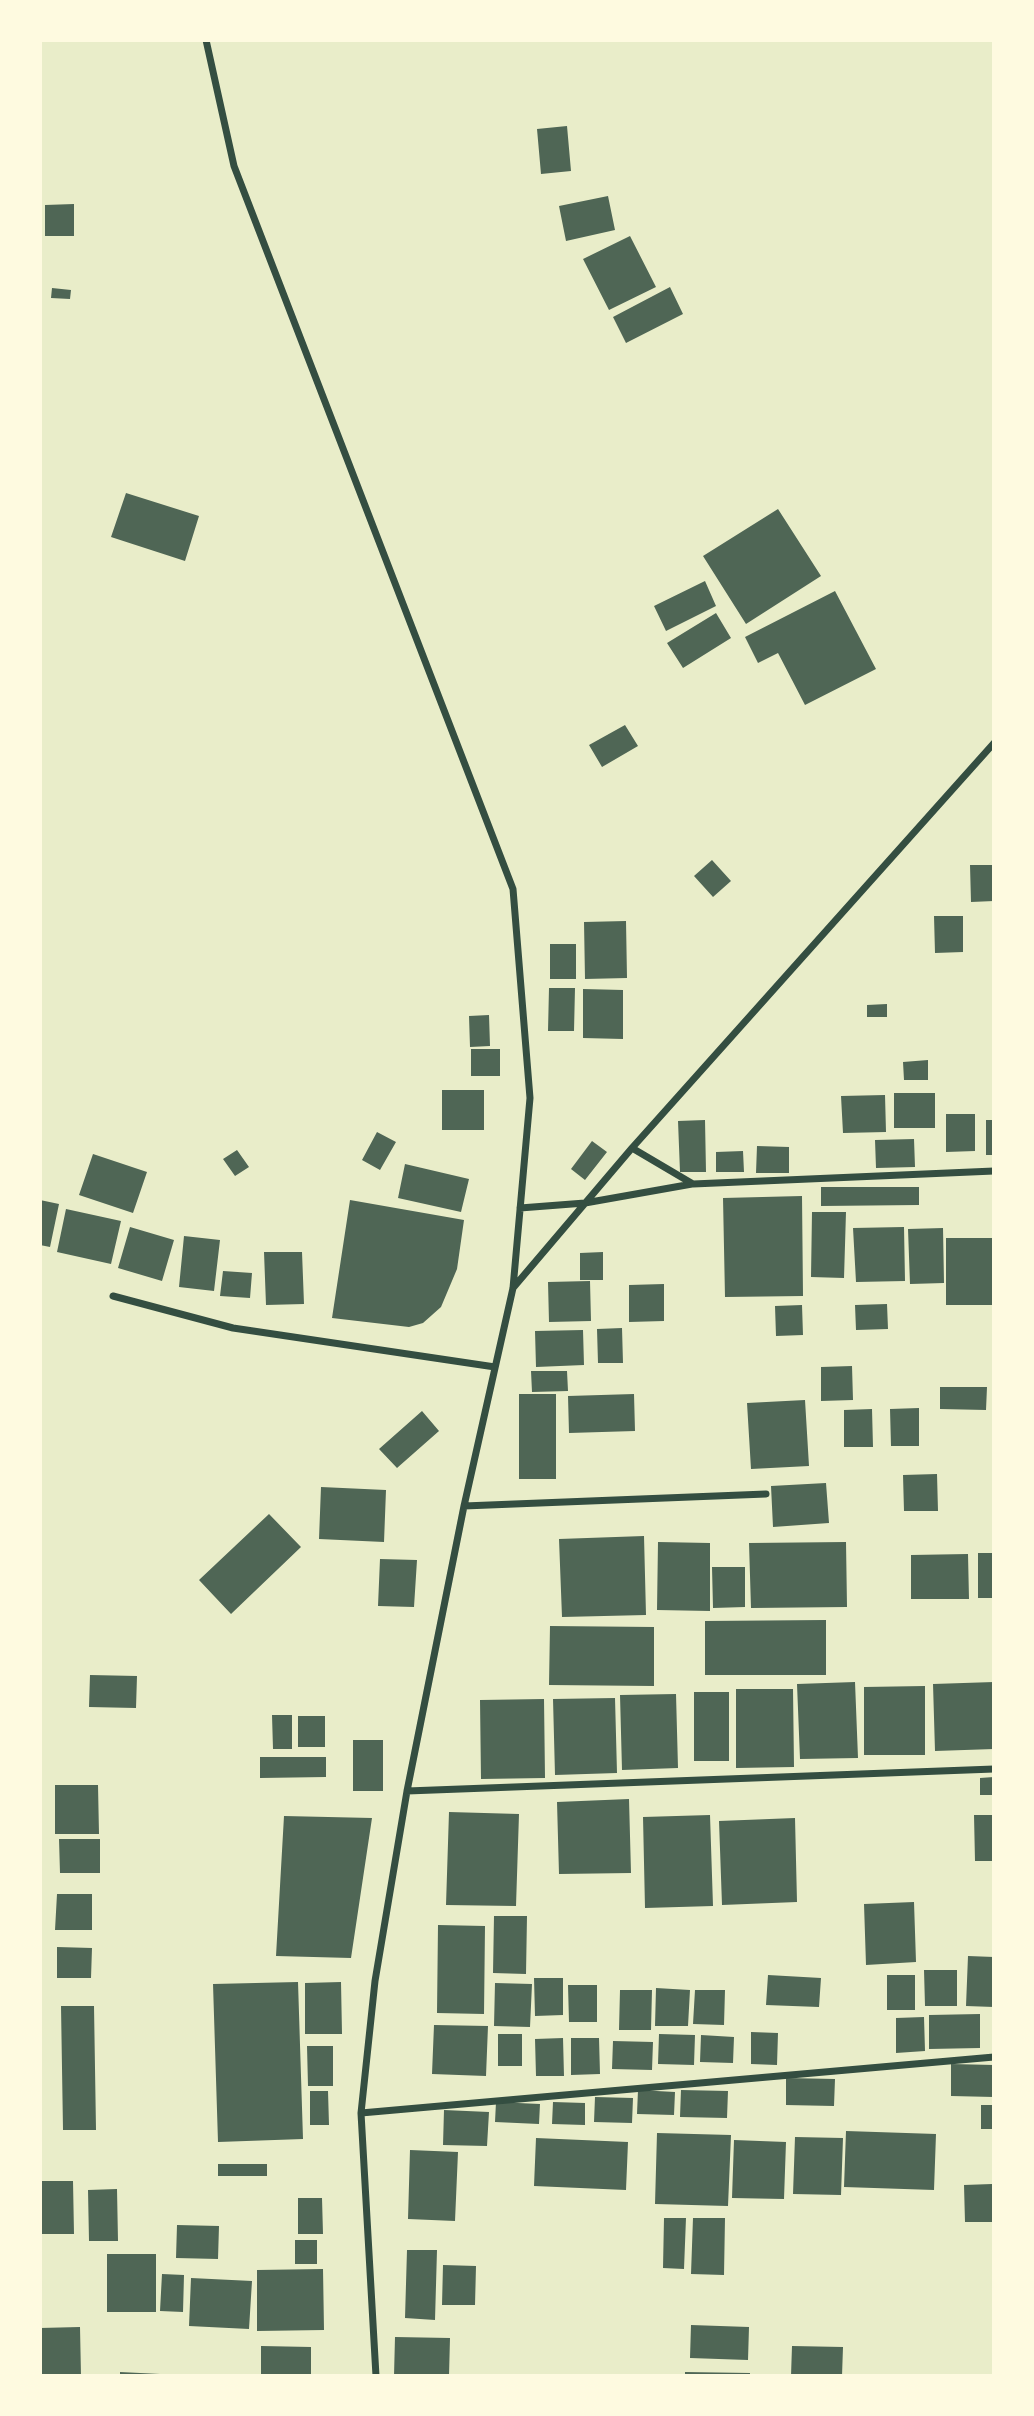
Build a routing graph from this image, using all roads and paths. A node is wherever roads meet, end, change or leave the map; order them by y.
1 (206, 40) edge
2 (994, 743) edge
3 (632, 1148) junction
4 (994, 1171) edge
5 (693, 1184) junction
6 (585, 1203) junction
7 (520, 1208) junction
8 (513, 1288) junction
9 (113, 1296) dead end
10 (495, 1367) junction
11 (766, 1494) dead end
12 (464, 1506) junction
13 (994, 1769) edge
14 (407, 1791) junction
15 (994, 2057) edge
16 (361, 2113) junction
17 (376, 2376) edge

1 - 7 street
2 - 3 street
3 - 5 street
3 - 6 street
4 - 5 street
5 - 6 street
6 - 7 street
6 - 8 street
7 - 8 street
8 - 10 street
9 - 10 street
10 - 12 street
11 - 12 street
12 - 14 street
13 - 14 street
14 - 16 street
15 - 16 street
16 - 17 street

